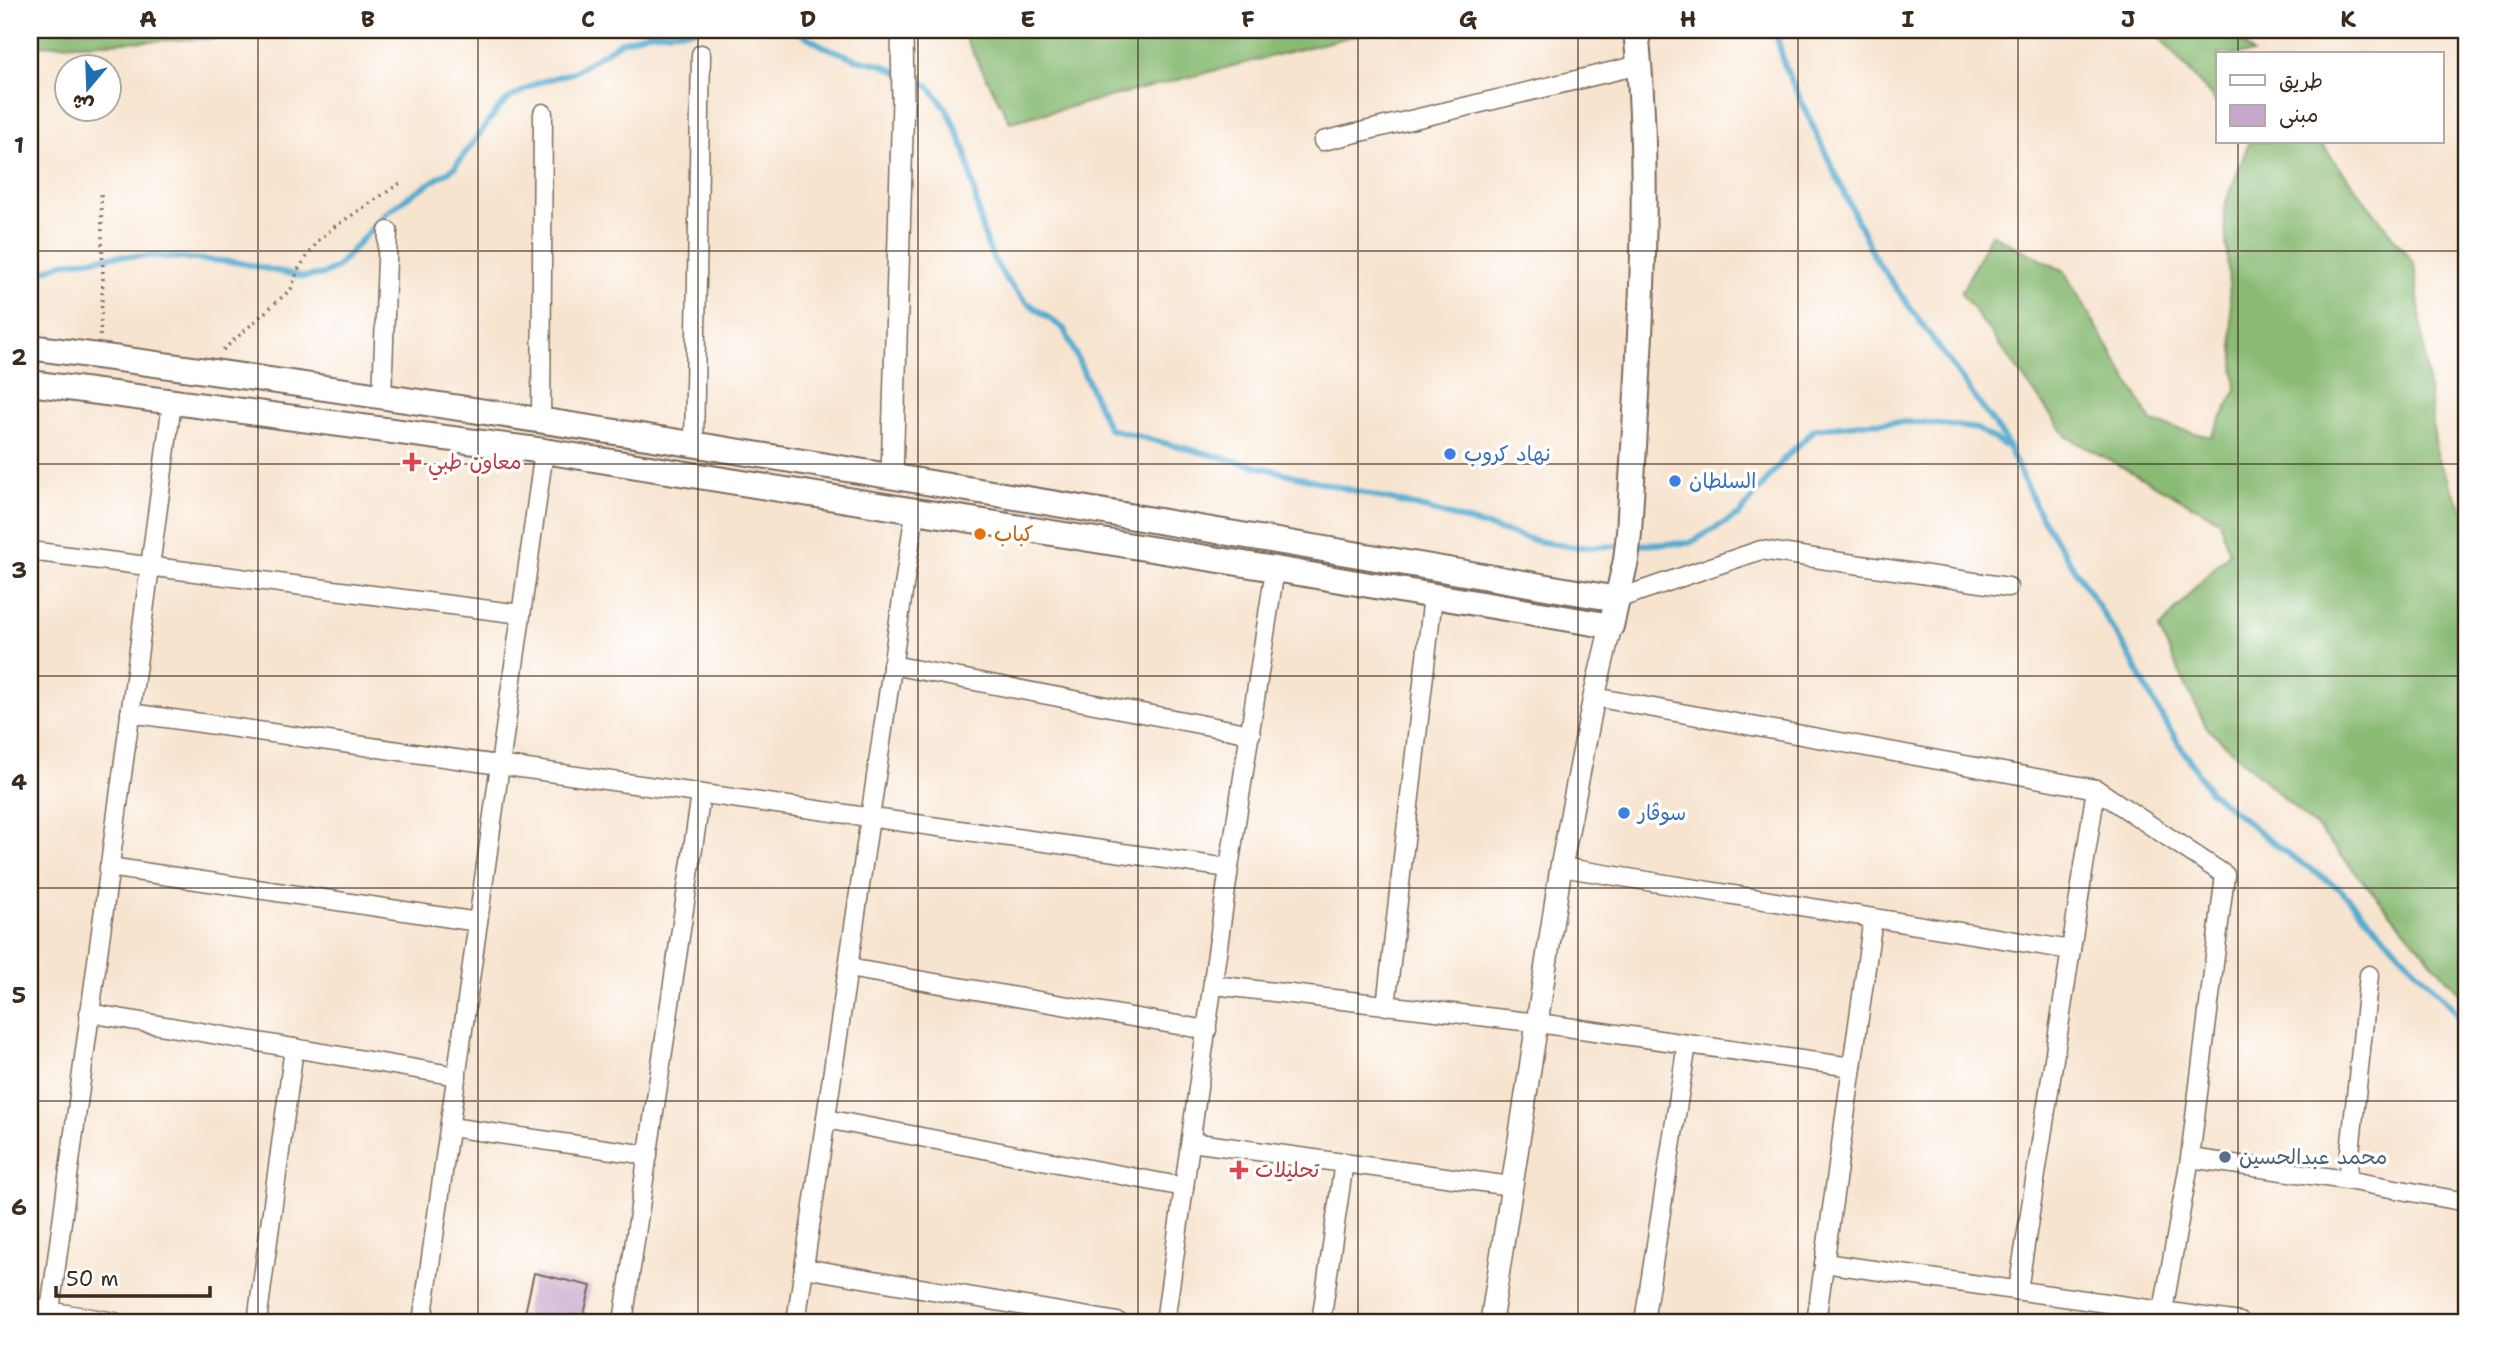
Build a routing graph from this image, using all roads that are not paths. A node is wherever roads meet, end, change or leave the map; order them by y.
1 (902, 30) edge
2 (1636, 30) edge
3 (701, 54) dead end
4 (1639, 65) junction
5 (543, 113) dead end
6 (1323, 141) dead end
7 (388, 231) dead end
8 (30, 346) edge
9 (30, 383) edge
10 (383, 398) junction
11 (172, 403) junction
12 (431, 404) junction
13 (541, 422) junction
14 (428, 435) junction
15 (694, 445) junction
16 (544, 451) junction
17 (892, 476) junction
18 (915, 511) junction
19 (30, 551) edge
20 (150, 567) junction
21 (1275, 569) junction
22 (1462, 572) junction
23 (2008, 587) dead end
24 (1433, 596) junction
25 (1617, 598) junction
26 (1458, 600) junction
27 (522, 614) junction
28 (1611, 626) junction
29 (892, 665) junction
30 (1594, 697) junction
31 (130, 713) junction
32 (1251, 734) junction
33 (500, 765) junction
34 (2096, 789) junction
35 (701, 794) junction
36 (870, 818) junction
37 (109, 867) junction
38 (1561, 867) junction
39 (1229, 868) junction
40 (1873, 918) junction
41 (478, 922) junction
42 (2071, 950) junction
43 (848, 968) junction
44 (2369, 975) dead end
45 (1214, 985) junction
46 (1385, 1006) junction
47 (89, 1013) junction
48 (1538, 1023) junction
49 (1208, 1030) junction
50 (1687, 1044) junction
51 (294, 1048) junction
52 (1852, 1067) junction
53 (457, 1076) junction
54 (826, 1119) junction
55 (450, 1127) junction
56 (1191, 1142) junction
57 (648, 1155) junction
58 (2190, 1158) junction
59 (1344, 1161) junction
60 (2347, 1180) junction
61 (1511, 1186) junction
62 (1184, 1187) junction
63 (2466, 1202) edge
64 (1824, 1263) junction
65 (804, 1268) junction
66 (2018, 1290) junction
67 (30, 1308) edge
68 (50, 1311) junction
69 (2163, 1311) junction
70 (115, 1322) edge
71 (257, 1322) edge
72 (422, 1322) edge
73 (623, 1322) edge
74 (796, 1322) edge
75 (1118, 1322) edge
76 (1165, 1322) edge
77 (1321, 1322) edge
78 (1491, 1322) edge
79 (1644, 1322) edge
80 (1816, 1322) edge
81 (2240, 1322) edge

1 - 17 street
2 - 4 main road
3 - 15 street
4 - 6 street
4 - 25 main road
5 - 13 street
7 - 10 street
8 - 10 main road
9 - 11 main road
10 - 12 main road
11 - 14 main road
11 - 20 street
12 - 13 main road
12 - 14 main road
13 - 15 main road
14 - 16 main road
15 - 17 main road
16 - 18 main road
16 - 27 street
17 - 22 main road
18 - 21 main road
18 - 29 street
19 - 20 street
20 - 27 street
20 - 31 street
21 - 24 main road
21 - 32 street
22 - 25 main road
22 - 26 main road
23 - 25 street
24 - 26 main road
24 - 46 street
25 - 28 main road
26 - 28 main road
27 - 33 street
28 - 30 street
29 - 32 street
29 - 36 street
30 - 34 street
30 - 38 street
31 - 33 street
31 - 37 street
32 - 39 street
33 - 35 street
33 - 41 street
34 - 42 street
34 - 58 street
35 - 36 street
35 - 57 street
36 - 39 street
36 - 43 street
37 - 41 street
37 - 47 street
38 - 40 street
38 - 48 street
39 - 45 street
40 - 42 street
40 - 52 street
41 - 53 street
42 - 66 street
43 - 49 street
43 - 54 street
44 - 60 street
45 - 46 street
45 - 49 street
46 - 48 street
47 - 51 street
47 - 68 street
48 - 50 street
48 - 61 street
49 - 56 street
50 - 52 street
50 - 79 street
51 - 53 street
51 - 71 street
52 - 64 street
53 - 55 street
54 - 62 street
54 - 65 street
55 - 57 street
55 - 72 street
56 - 59 street
56 - 62 street
57 - 73 street
58 - 60 street
58 - 69 street
59 - 61 street
59 - 77 street
60 - 63 street
61 - 78 street
62 - 76 street
64 - 66 street
64 - 80 street
65 - 74 street
65 - 75 street
66 - 69 street
67 - 68 street
68 - 70 street
69 - 81 street

